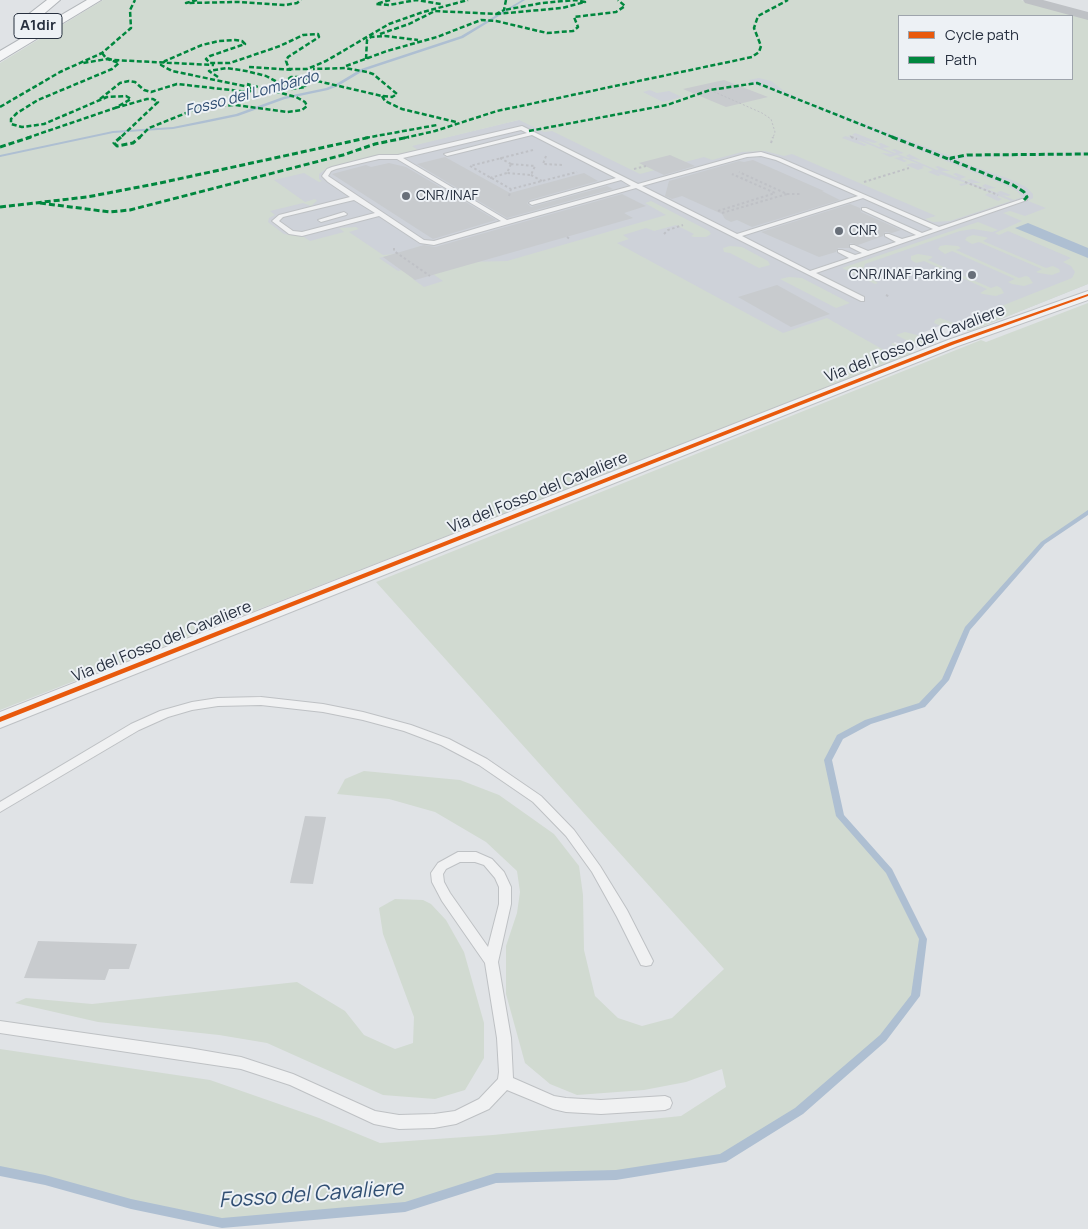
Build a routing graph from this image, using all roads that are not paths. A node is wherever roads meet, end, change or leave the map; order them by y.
1 (54, 0) edge
2 (59, 0) edge
3 (76, 0) edge
4 (95, 0) edge
5 (1029, 0) edge
6 (1044, 0) edge
7 (1088, 12) edge
8 (1088, 16) edge
9 (0, 52) edge
10 (0, 57) edge
11 (512, 122) dead end
12 (522, 128) junction
13 (533, 133) junction
14 (447, 154) dead end
15 (398, 158) junction
16 (622, 178) junction
17 (445, 186) junction
18 (637, 186) junction
19 (436, 188) dead end
20 (864, 196) junction
21 (355, 198) junction
22 (1021, 201) road end
23 (532, 203) dead end
24 (864, 209) dead end
25 (344, 214) dead end
26 (380, 214) junction
27 (321, 220) dead end
28 (506, 222) junction
29 (939, 229) junction
30 (887, 235) dead end
31 (922, 235) junction
32 (736, 236) junction
33 (902, 242) junction
34 (852, 246) dead end
35 (840, 251) dead end
36 (867, 254) junction
37 (855, 258) junction
38 (810, 273) junction
39 (1088, 295) edge
40 (861, 298) dead end
41 (0, 720) edge
42 (0, 808) edge
43 (646, 960) dead end
44 (492, 962) junction
45 (0, 1027) edge
46 (505, 1082) junction
47 (665, 1103) dead end

1 - 2 highway, A1dir
3 - 9 highway, A1dir
4 - 10 highway
5 - 8 main road
6 - 7 main road
11 - 12 lane
12 - 13 lane
12 - 15 lane
13 - 14 lane
13 - 16 lane
15 - 17 lane
15 - 21 lane
16 - 18 lane
16 - 23 lane
17 - 19 lane
17 - 28 lane
18 - 20 lane
18 - 28 lane
18 - 32 lane
20 - 29 lane
20 - 32 lane
21 - 26 lane
21 - 26 lane
22 - 29 lane
24 - 31 lane
25 - 27 lane
26 - 28 lane
29 - 31 lane
30 - 33 lane
31 - 33 lane
32 - 38 lane
33 - 36 lane
34 - 36 lane
35 - 37 lane
36 - 37 lane
37 - 38 lane
38 - 40 lane
39 - 41 street, Via del Fosso del Cavaliere
42 - 43 lane
44 - 44 lane
44 - 46 lane
45 - 46 lane
46 - 47 lane

